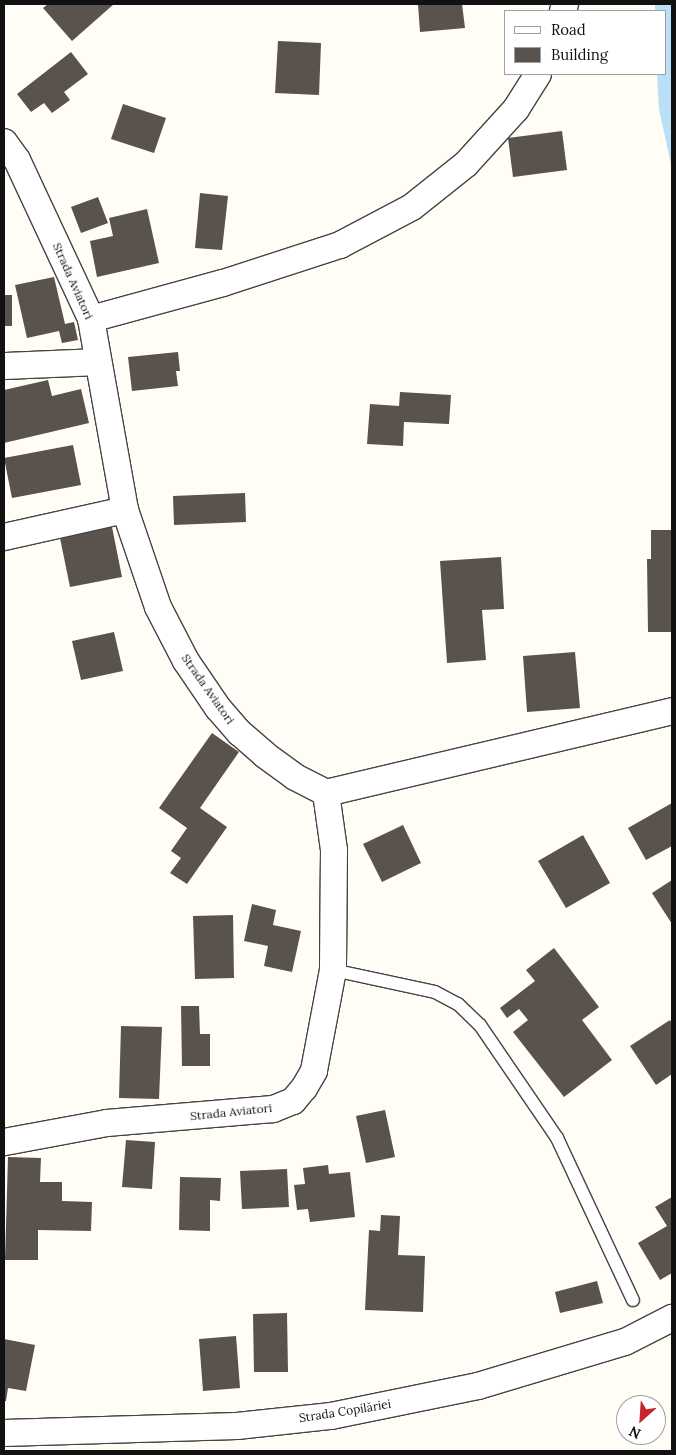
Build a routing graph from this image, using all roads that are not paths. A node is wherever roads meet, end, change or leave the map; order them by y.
1 (537, 75) edge
2 (4, 142) edge
3 (92, 319) junction
4 (98, 362) junction
5 (4, 366) edge
6 (125, 510) junction
7 (4, 537) edge
8 (672, 711) edge
9 (326, 793) junction
10 (334, 970) junction
11 (4, 1142) edge
12 (632, 1300) dead end
13 (672, 1318) edge
14 (4, 1433) edge

1 - 3 street
2 - 3 street, Strada Aviatori
3 - 4 street, Strada Aviatori
4 - 5 street
4 - 6 street, Strada Aviatori
6 - 7 street
6 - 9 street, Strada Aviatori
8 - 9 street
9 - 10 street, Strada Aviatori
10 - 11 street, Strada Aviatori
10 - 12 lane
13 - 14 street, Strada Copilăriei

